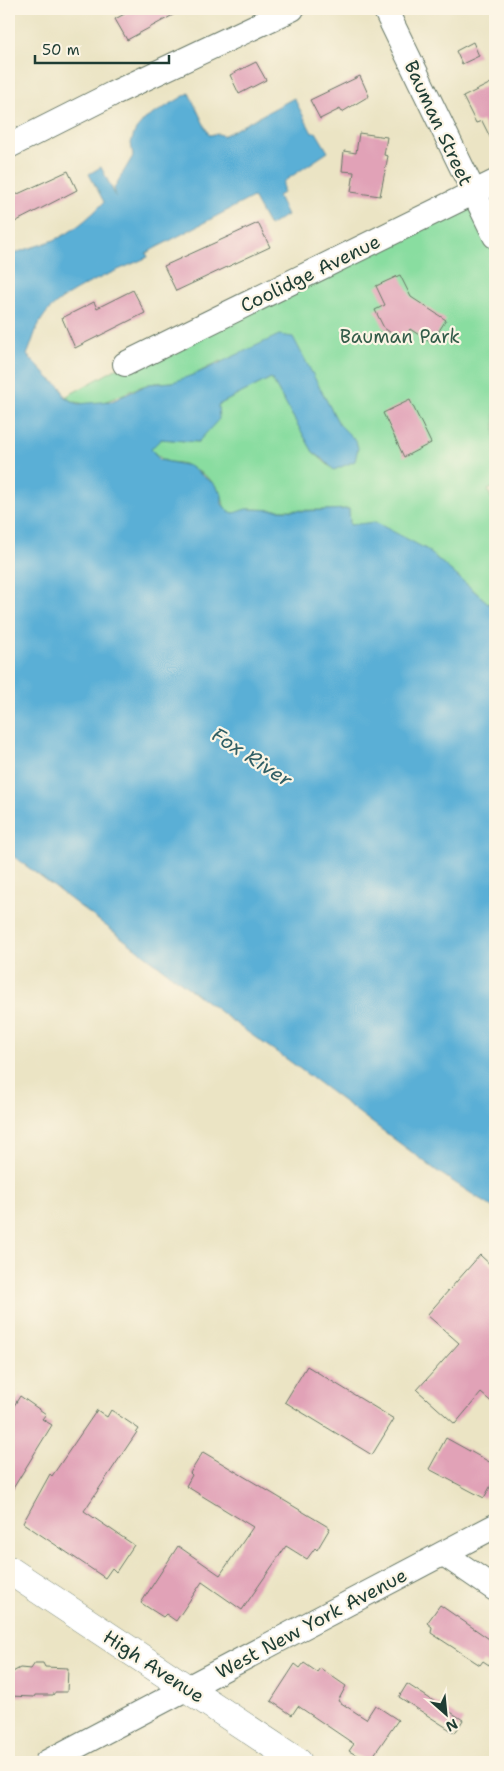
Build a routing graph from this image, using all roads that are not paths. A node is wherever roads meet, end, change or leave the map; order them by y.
1 (292, 9) edge
2 (385, 9) edge
3 (9, 146) edge
4 (495, 182) edge
5 (472, 193) junction
6 (495, 236) edge
7 (125, 364) dead end
8 (495, 1526) edge
9 (444, 1554) junction
10 (9, 1570) edge
11 (495, 1589) edge
12 (188, 1688) junction
13 (47, 1762) edge
14 (298, 1762) edge

1 - 3 street
2 - 5 street, Bauman Street
4 - 5 street, Coolidge Avenue
5 - 6 street, Bauman Street
5 - 7 street, Coolidge Avenue
8 - 9 street, West New York Avenue
9 - 11 street
9 - 12 street, West New York Avenue
10 - 12 main road, High Avenue
12 - 13 street, West New York Avenue
12 - 14 main road, High Avenue

